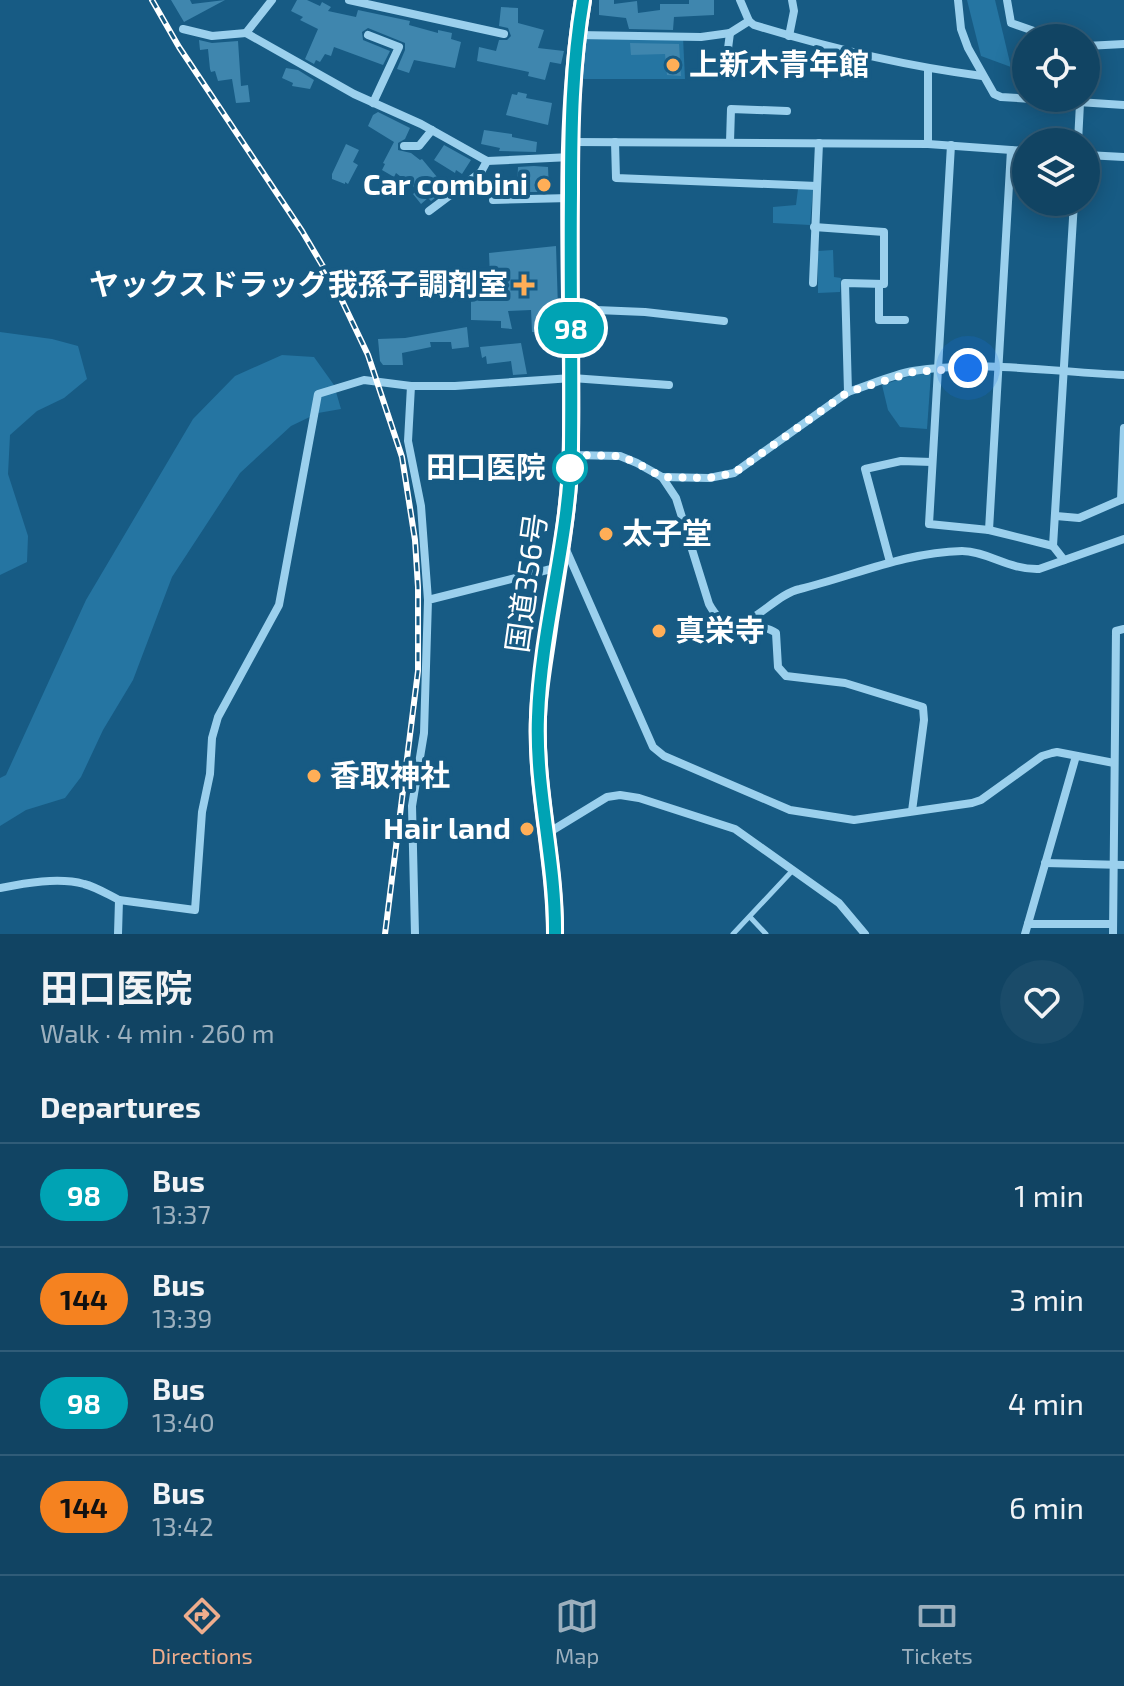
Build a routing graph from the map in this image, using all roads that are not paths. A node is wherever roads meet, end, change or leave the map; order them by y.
1 (272, 0) edge
2 (349, 0) edge
3 (583, 0) edge
4 (740, 0) edge
5 (792, 0) edge
6 (958, 0) edge
7 (1007, 0) edge
8 (749, 21) junction
9 (1014, 24) edge
10 (183, 29) dead end
11 (246, 33) junction
12 (730, 33) junction
13 (504, 34) dead end
14 (368, 35) dead end
15 (577, 35) junction
16 (789, 36) junction
17 (1124, 44) edge
18 (1100, 45) edge
19 (726, 64) dead end
20 (928, 69) junction
21 (982, 76) junction
22 (1012, 98) edge
23 (373, 103) junction
24 (1100, 104) edge
25 (1124, 105) edge
26 (787, 111) dead end
27 (432, 130) junction
28 (615, 142) junction
29 (730, 142) junction
30 (819, 143) junction
31 (928, 144) junction
32 (951, 145) junction
33 (404, 146) dead end
34 (571, 150) junction
35 (1011, 150) joint
36 (1100, 156) edge
37 (1124, 157) edge
38 (487, 161) junction
39 (817, 186) junction
40 (571, 198) junction
41 (493, 200) dead end
42 (429, 211) dead end
43 (1073, 216) edge
44 (814, 227) junction
45 (813, 283) dead end
46 (879, 284) junction
47 (571, 309) junction
48 (905, 320) dead end
49 (724, 321) dead end
50 (999, 368) junction
51 (937, 369) junction
52 (1062, 372) junction
53 (1124, 375) edge
54 (572, 378) junction
55 (669, 385) dead end
56 (411, 386) junction
57 (848, 392) junction
58 (1124, 428) edge
59 (571, 455) junction
60 (932, 462) junction
61 (662, 477) junction
62 (1123, 499) edge
63 (1056, 516) junction
64 (989, 530) junction
65 (1124, 539) edge
66 (563, 543) junction
67 (1053, 546) junction
68 (1064, 560) junction
69 (890, 562) junction
70 (559, 567) junction
71 (428, 600) junction
72 (748, 621) junction
73 (1124, 629) edge
74 (1120, 727) edge
75 (1076, 756) junction
76 (1114, 763) junction
77 (912, 811) junction
78 (547, 833) junction
79 (1045, 863) junction
80 (1113, 865) junction
81 (1124, 865) edge
82 (793, 870) junction
83 (0, 888) edge
84 (119, 900) junction
85 (750, 917) junction
86 (1028, 924) junction
87 (1113, 924) junction
88 (118, 934) edge
89 (415, 934) edge
90 (555, 934) edge
91 (733, 934) edge
92 (766, 934) edge
93 (865, 934) edge
94 (1025, 934) edge
95 (1113, 934) edge

1 - 11 street
2 - 13 street
3 - 15 highway, 国道356号
4 - 8 street
5 - 16 street
6 - 21 street
7 - 9 street
8 - 12 street
8 - 16 street
10 - 11 street
11 - 23 street
12 - 15 street
12 - 19 street
14 - 23 street
15 - 34 highway, 国道356号
16 - 20 street
17 - 18 street
20 - 21 street
20 - 31 street
21 - 22 street
23 - 27 street
24 - 25 street
26 - 29 street
27 - 33 street
27 - 38 street
28 - 29 street
28 - 34 street
28 - 39 street
29 - 30 street
30 - 31 street
30 - 39 street
31 - 32 street
32 - 35 street
32 - 51 street
34 - 38 street
34 - 40 highway, 国道356号
35 - 50 street
36 - 37 street
38 - 42 street
39 - 44 street
40 - 41 street
40 - 47 highway, 国道356号
43 - 52 street
44 - 45 street
44 - 46 street
46 - 48 street
46 - 57 street
47 - 49 street
47 - 54 highway, 国道356号
50 - 51 street
50 - 52 street
50 - 64 street
51 - 57 street
51 - 60 street
52 - 53 street
52 - 63 street
54 - 55 street
54 - 56 street
54 - 59 highway, 国道356号
56 - 71 street
56 - 84 street
57 - 61 street
58 - 62 street
59 - 61 street
59 - 66 highway, 国道356号
60 - 64 street
60 - 69 street
61 - 72 street
62 - 63 street
63 - 67 street
64 - 67 street
65 - 68 street
66 - 70 highway, 国道356号
66 - 77 street
67 - 68 street
68 - 69 street
69 - 72 street
70 - 71 street
70 - 78 highway, 国道356号
71 - 89 street
72 - 77 street
73 - 74 street
74 - 76 street
75 - 76 street
75 - 77 street
75 - 79 street
76 - 80 street
78 - 82 street
78 - 90 highway, 国道356号
79 - 80 street
79 - 86 street
80 - 81 street
80 - 87 street
82 - 85 lane
82 - 93 street
83 - 84 street
84 - 88 street
85 - 91 lane
85 - 92 lane
86 - 87 street
86 - 94 street
87 - 95 street

